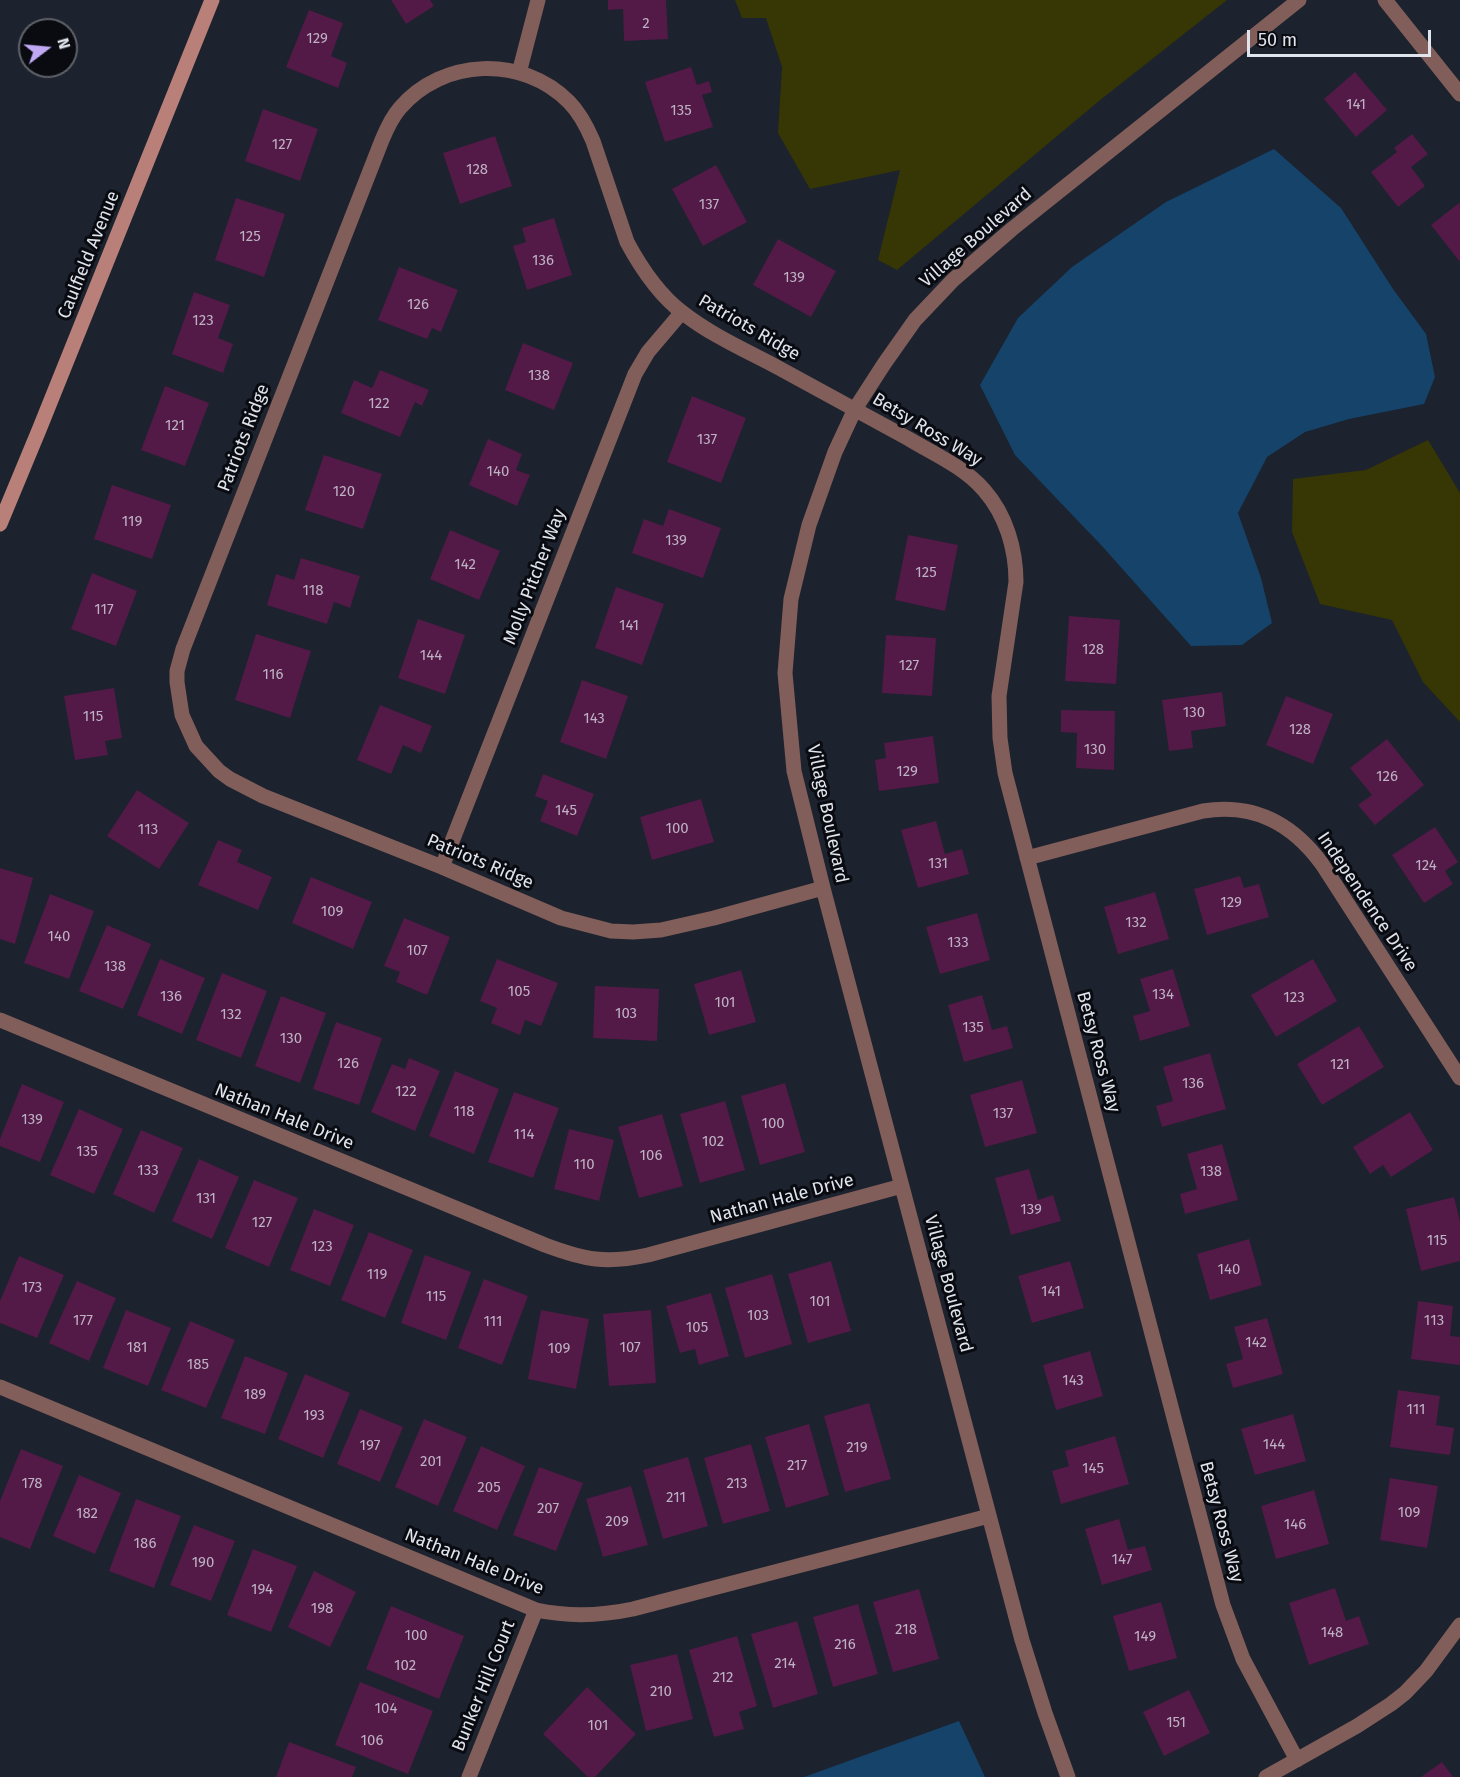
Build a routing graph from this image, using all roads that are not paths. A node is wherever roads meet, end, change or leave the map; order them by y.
1 (213, 0) edge
2 (538, 0) edge
3 (1299, 0) edge
4 (1384, 0) edge
5 (519, 73) junction
6 (1460, 94) edge
7 (682, 312) junction
8 (855, 409) junction
9 (0, 524) edge
10 (1027, 858) junction
11 (442, 867) junction
12 (823, 888) junction
13 (0, 1020) edge
14 (1460, 1078) edge
15 (902, 1186) junction
16 (0, 1387) edge
17 (989, 1516) junction
18 (536, 1610) junction
19 (1460, 1625) edge
20 (1297, 1760) junction
21 (469, 1777) edge
22 (1068, 1777) edge
23 (1266, 1777) edge

1 - 9 street, Caulfield Avenue
2 - 5 street
3 - 8 street, Village Boulevard
4 - 6 street
5 - 7 street, Patriots Ridge
5 - 11 street, Patriots Ridge
7 - 8 street, Patriots Ridge
7 - 11 street, Molly Pitcher Way
8 - 10 street, Betsy Ross Way
8 - 12 street, Village Boulevard
10 - 14 street, Independence Drive
10 - 20 street, Betsy Ross Way
11 - 12 street, Patriots Ridge
12 - 15 street, Village Boulevard
13 - 15 street, Nathan Hale Drive
15 - 17 street, Village Boulevard
16 - 18 street, Nathan Hale Drive
17 - 18 street, Nathan Hale Drive
17 - 22 street, Village Boulevard
18 - 21 street, Bunker Hill Court
19 - 20 street
20 - 23 street

